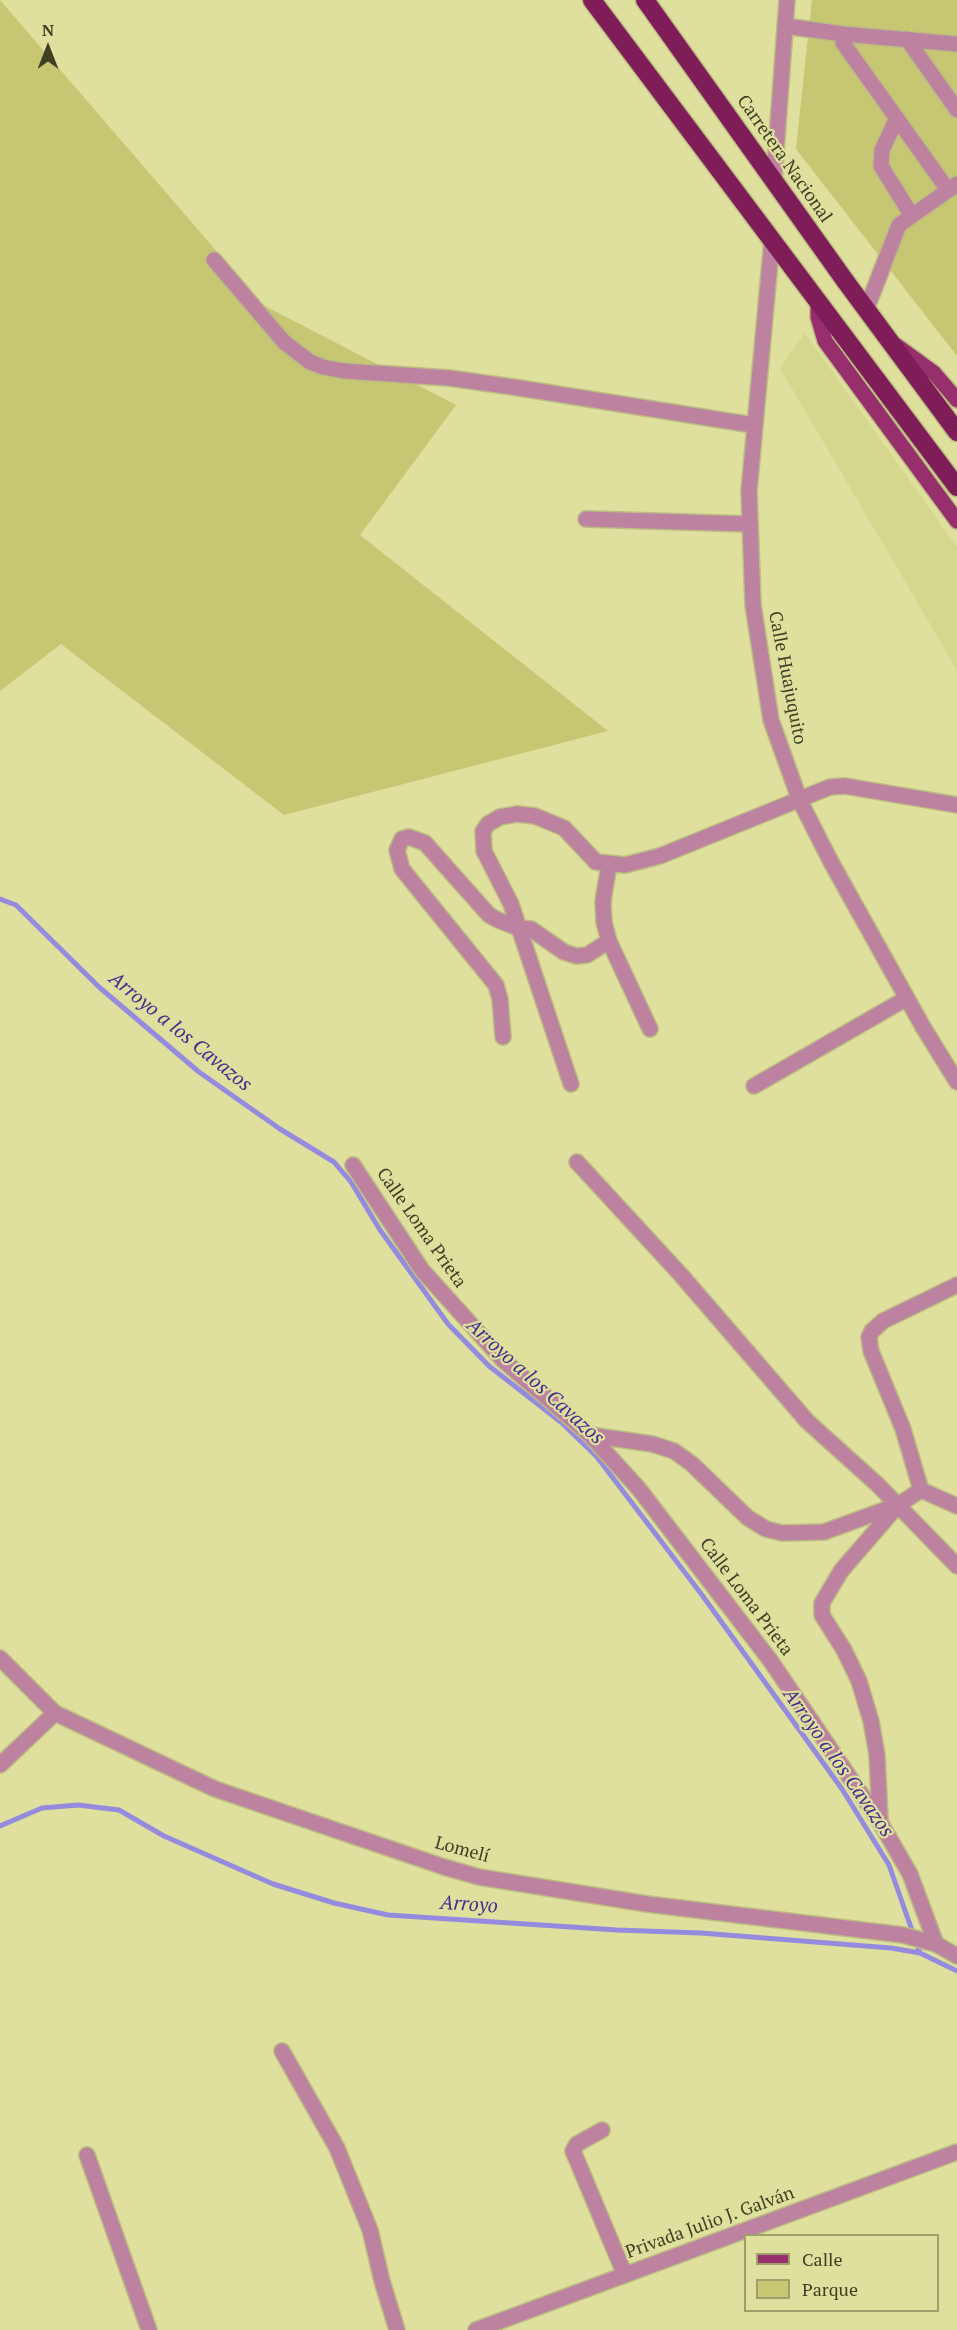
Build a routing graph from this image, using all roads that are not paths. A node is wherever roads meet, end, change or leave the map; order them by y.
1 (592, 0) edge
2 (645, 0) edge
3 (787, 0) edge
4 (785, 26) junction
5 (843, 34) junction
6 (907, 39) junction
7 (957, 44) edge
8 (957, 110) edge
9 (897, 118) junction
10 (774, 179) junction
11 (953, 187) edge
12 (912, 216) junction
13 (772, 240) junction
14 (214, 260) dead end
15 (818, 300) junction
16 (866, 310) junction
17 (890, 342) junction
18 (957, 400) edge
19 (753, 425) junction
20 (957, 432) edge
21 (957, 487) edge
22 (586, 519) dead end
23 (957, 521) edge
24 (749, 524) junction
25 (800, 801) junction
26 (957, 805) edge
27 (609, 865) junction
28 (518, 928) junction
29 (609, 941) junction
30 (907, 998) junction
31 (650, 1029) dead end
32 (503, 1037) dead end
33 (957, 1082) edge
34 (571, 1084) dead end
35 (754, 1086) dead end
36 (577, 1162) dead end
37 (353, 1165) dead end
38 (957, 1285) edge
39 (590, 1435) junction
40 (921, 1490) junction
41 (898, 1505) junction
42 (957, 1506) edge
43 (957, 1566) edge
44 (0, 1658) edge
45 (55, 1713) junction
46 (0, 1765) edge
47 (880, 1822) junction
48 (936, 1944) junction
49 (957, 1956) edge
50 (282, 2051) dead end
51 (602, 2130) dead end
52 (957, 2152) edge
53 (87, 2155) dead end
54 (625, 2275) junction
55 (149, 2330) edge
56 (397, 2330) edge
57 (476, 2330) edge

1 - 13 highway
2 - 10 highway, Carretera Nacional
3 - 4 street
4 - 5 street
4 - 10 street
5 - 6 street
5 - 9 street
6 - 7 street
6 - 8 street
9 - 11 street
9 - 12 street
10 - 16 highway, Carretera Nacional
11 - 12 street
12 - 16 street
13 - 15 highway
13 - 19 street, Calle Huajuquito
14 - 19 street
15 - 21 highway
15 - 23 main road
16 - 17 highway, Carretera Nacional
17 - 18 main road, Carretera Nacional
17 - 20 highway, Carretera Nacional
19 - 24 street, Calle Huajuquito
22 - 24 street
24 - 25 street, Calle Huajuquito
25 - 26 street
25 - 27 street
25 - 30 street, Calle Huajuquito
27 - 28 street
27 - 29 street
28 - 29 street
28 - 32 street
28 - 34 street
29 - 31 street
30 - 33 street, Calle Huajuquito
30 - 35 street
36 - 41 street
37 - 39 street, Calle Loma Prieta
38 - 40 street
39 - 41 street
39 - 47 street, Calle Loma Prieta
40 - 41 street
40 - 42 street
41 - 43 street
41 - 47 street
44 - 45 street, Lomelí
45 - 46 street
45 - 48 street, Lomelí
47 - 48 street, Calle Loma Prieta
48 - 49 street, Lomelí
50 - 56 street
51 - 54 street
52 - 54 street, Privada Julio J. Galván
53 - 55 street
54 - 57 street, Privada Julio J. Galván

